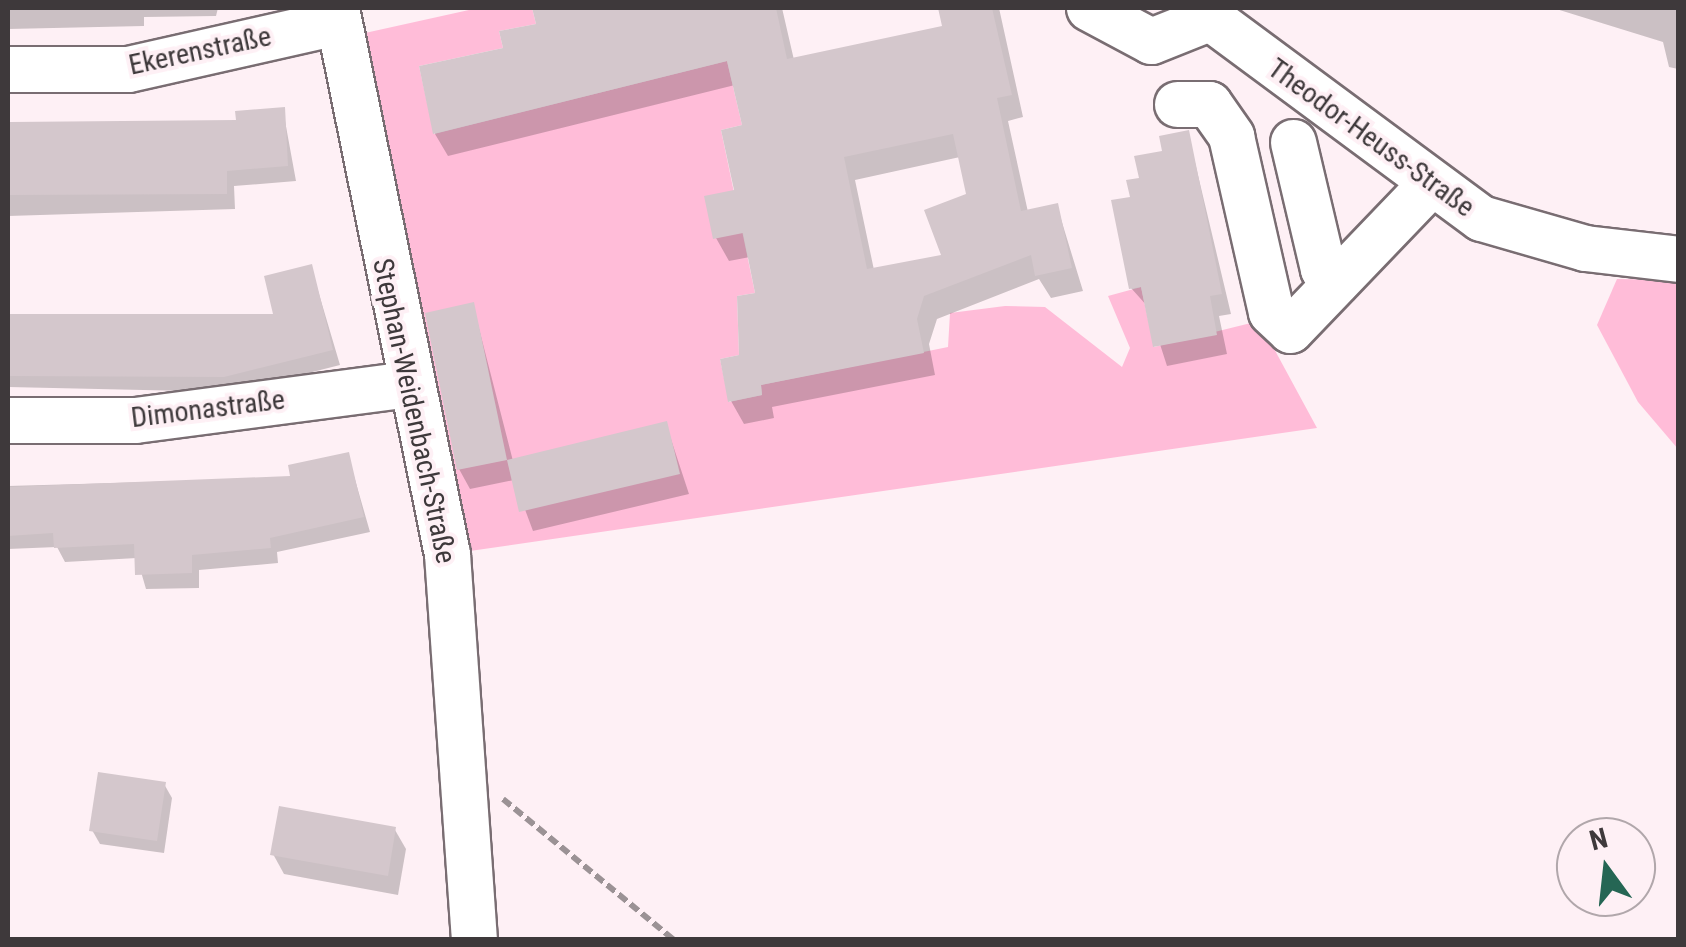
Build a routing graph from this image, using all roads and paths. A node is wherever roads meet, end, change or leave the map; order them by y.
1 (1089, 8) edge
2 (1203, 13) edge
3 (334, 15) edge
4 (8, 69) edge
5 (1177, 104) dead end
6 (1292, 142) dead end
7 (1431, 183) junction
8 (1678, 259) edge
9 (1336, 282) junction
10 (408, 384) junction
11 (8, 420) edge
12 (463, 767) junction
13 (474, 940) edge
14 (674, 940) edge

1 - 2 street
2 - 7 street, Theodor-Heuss-Straße
3 - 4 street, Ekerenstraße
3 - 10 street, Stephan-Weidenbach-Straße
5 - 9 street
6 - 9 street
7 - 8 street, Theodor-Heuss-Straße
7 - 9 street
10 - 11 street, Dimonastraße
10 - 12 street, Stephan-Weidenbach-Straße
12 - 13 street, Stephan-Weidenbach-Straße
12 - 14 path

